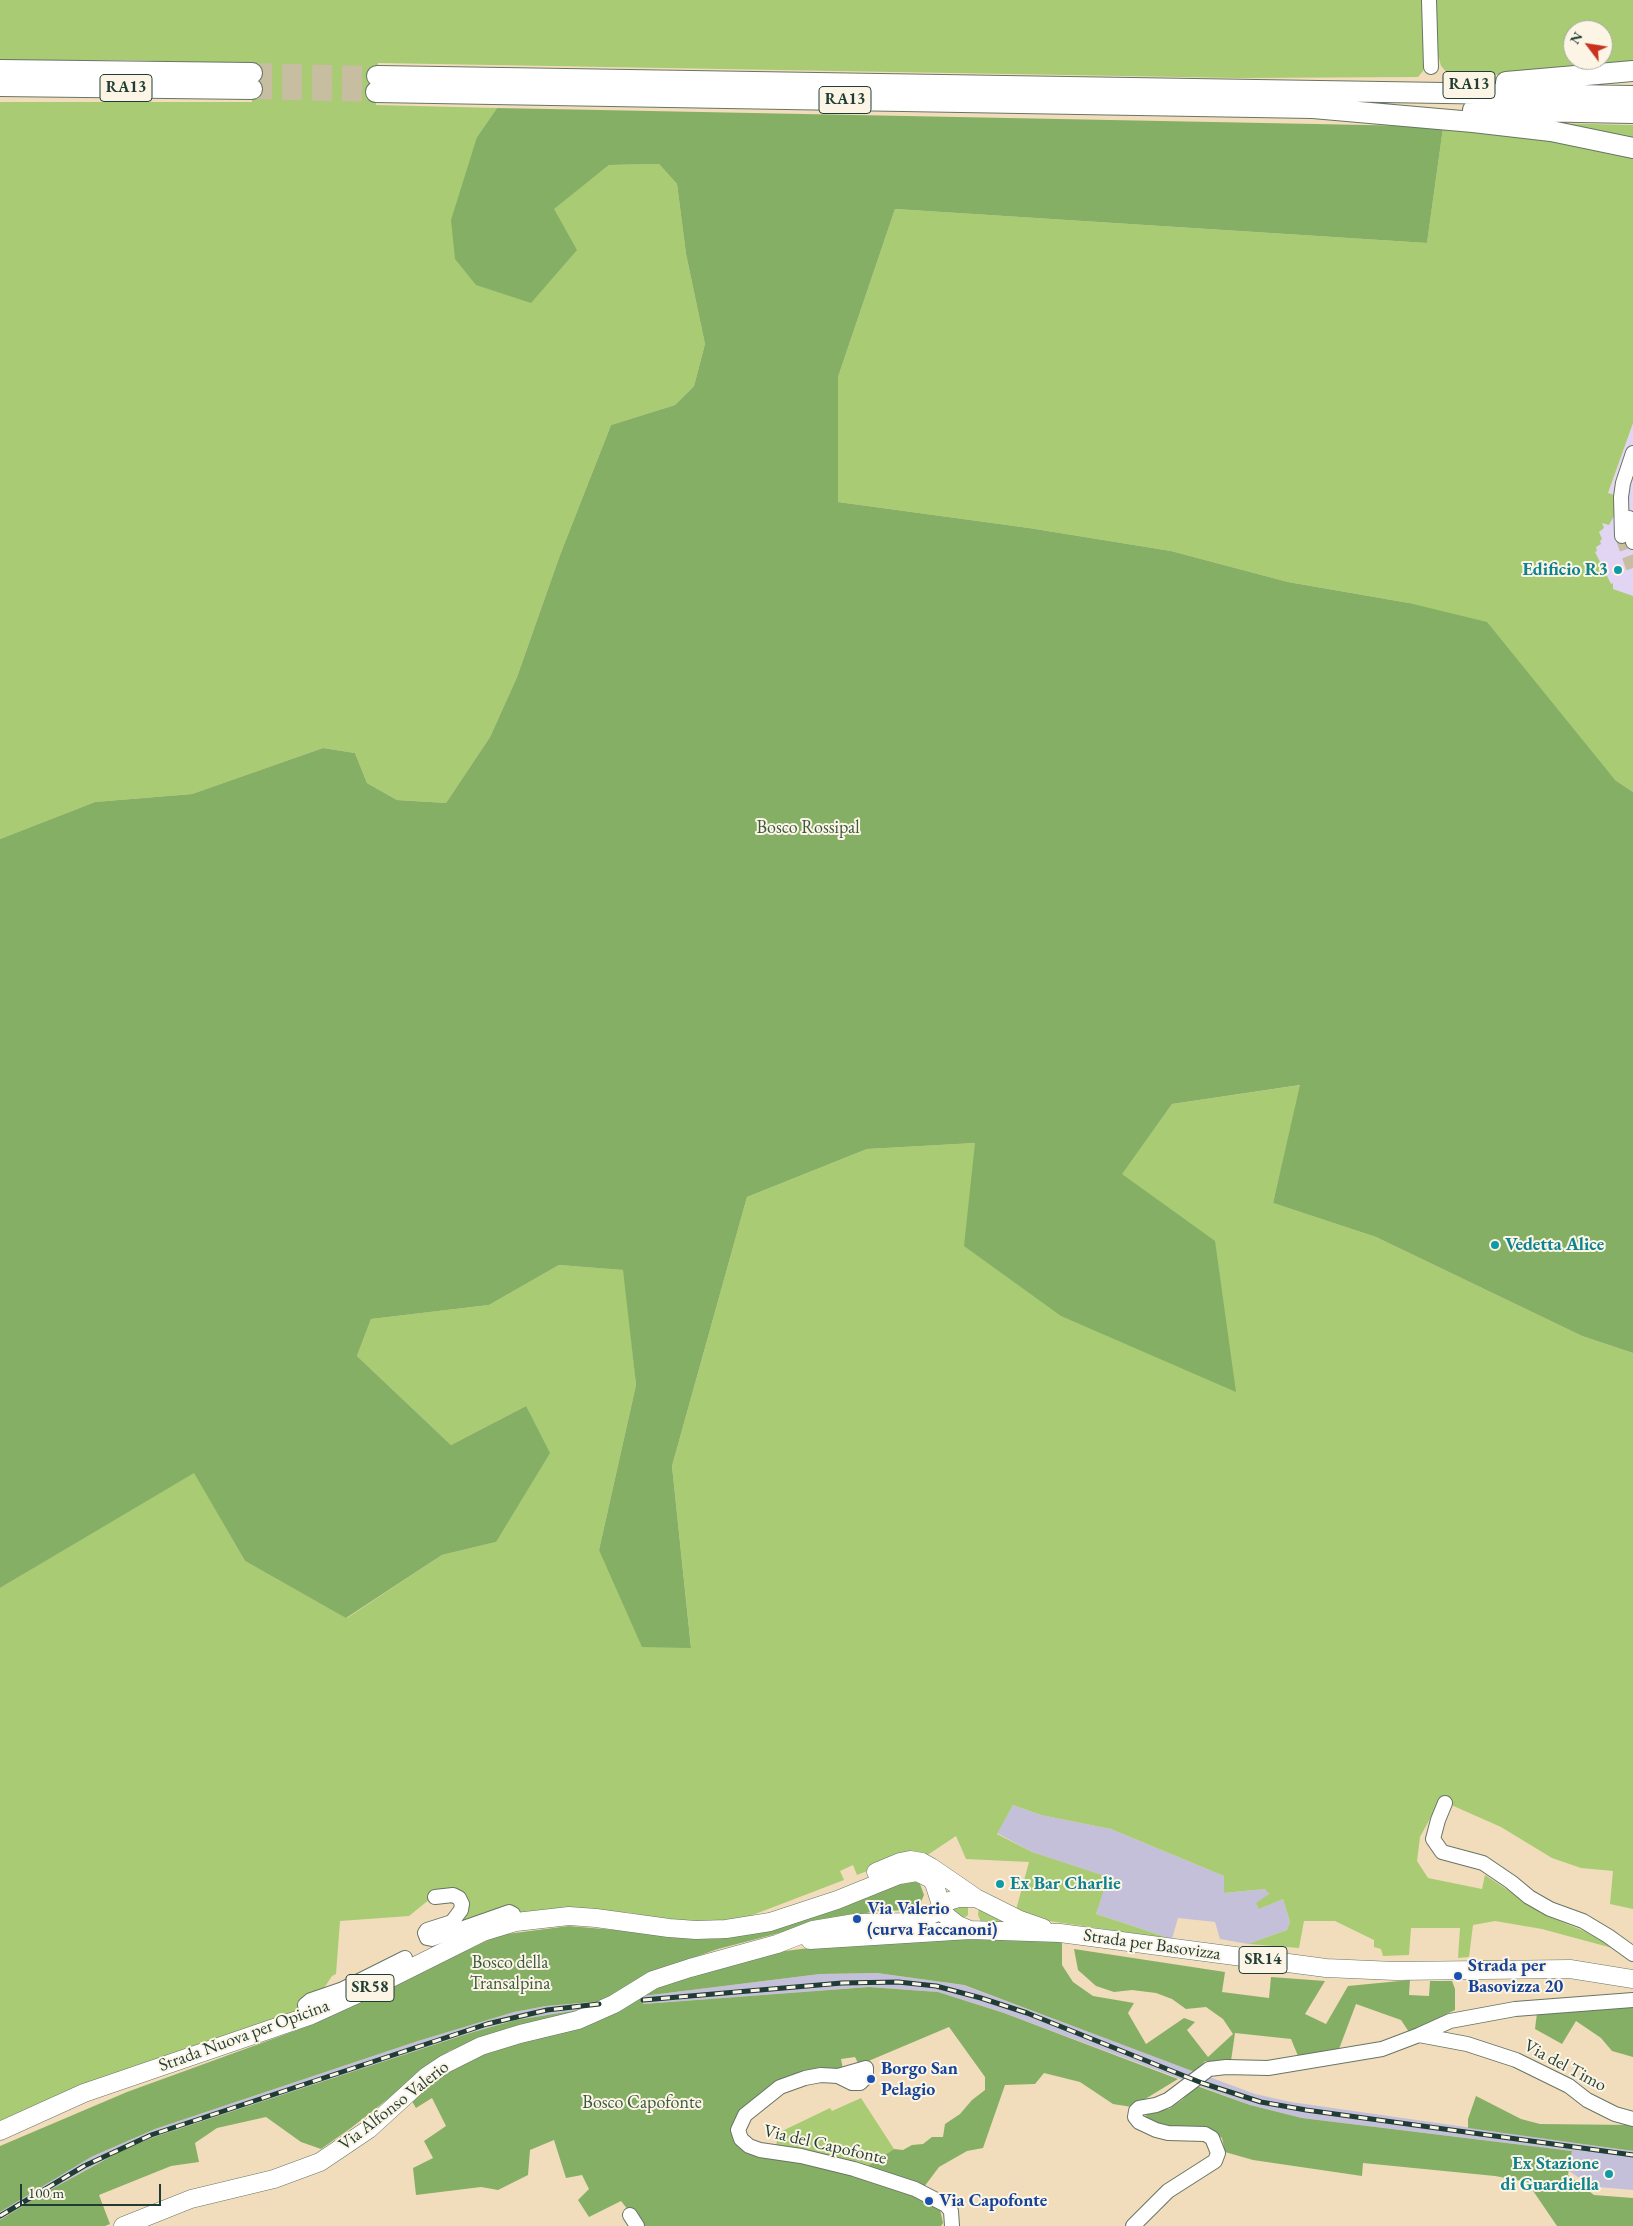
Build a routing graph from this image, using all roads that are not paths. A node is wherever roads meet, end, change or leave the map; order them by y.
1 (1429, 0) edge
2 (1431, 67) dead end
3 (0, 70) edge
4 (1633, 71) edge
5 (377, 84) tunnel mouth
6 (0, 86) edge
7 (1633, 96) edge
8 (1309, 100) junction
9 (1633, 113) edge
10 (1633, 148) edge
11 (1633, 453) edge
12 (1633, 479) edge
13 (1628, 539) edge
14 (1445, 1803) dead end
15 (933, 1875) junction
16 (435, 1897) dead end
17 (976, 1898) junction
18 (941, 1907) junction
19 (516, 1922) junction
20 (884, 1922) junction
21 (970, 1930) junction
22 (916, 1933) junction
23 (1060, 1933) junction
24 (776, 1944) junction
25 (1633, 1954) edge
26 (405, 1958) dead end
27 (1633, 1979) edge
28 (1633, 2000) edge
29 (309, 2016) junction
30 (1419, 2036) junction
31 (838, 2076) dead end
32 (1633, 2119) edge
33 (0, 2131) edge
34 (1140, 2224) edge
35 (123, 2226) edge
36 (952, 2226) edge

1 - 2 street
3 - 6 highway, RA13
4 - 8 highway, RA13
5 - 8 highway, RA13
7 - 8 highway
8 - 9 highway
8 - 10 highway, RA13
11 - 13 street
12 - 13 street
14 - 25 street
15 - 17 main road, Strada per Basovizza
15 - 18 main road
15 - 19 main road, Strada Nuova per Opicina / SR58
15 - 20 main road
16 - 19 street
17 - 18 main road
17 - 23 main road, Strada per Basovizza / SR14
18 - 20 main road, Via Alfonso Valerio
18 - 21 main road, Strada per Basovizza
18 - 22 main road
19 - 29 main road, Strada Nuova per Opicina / SR58
20 - 24 main road, Via Alfonso Valerio
21 - 22 main road, Strada per Basovizza
21 - 23 main road, Strada per Basovizza / SR14
22 - 24 main road, Via Alfonso Valerio
23 - 27 main road, Strada per Basovizza / SR14
24 - 35 main road, Via Alfonso Valerio
26 - 29 street
28 - 30 street
29 - 33 main road, Strada Nuova per Opicina / SR58
30 - 32 street, Via del Timo
30 - 34 street
31 - 36 street, Via del Capofonte

